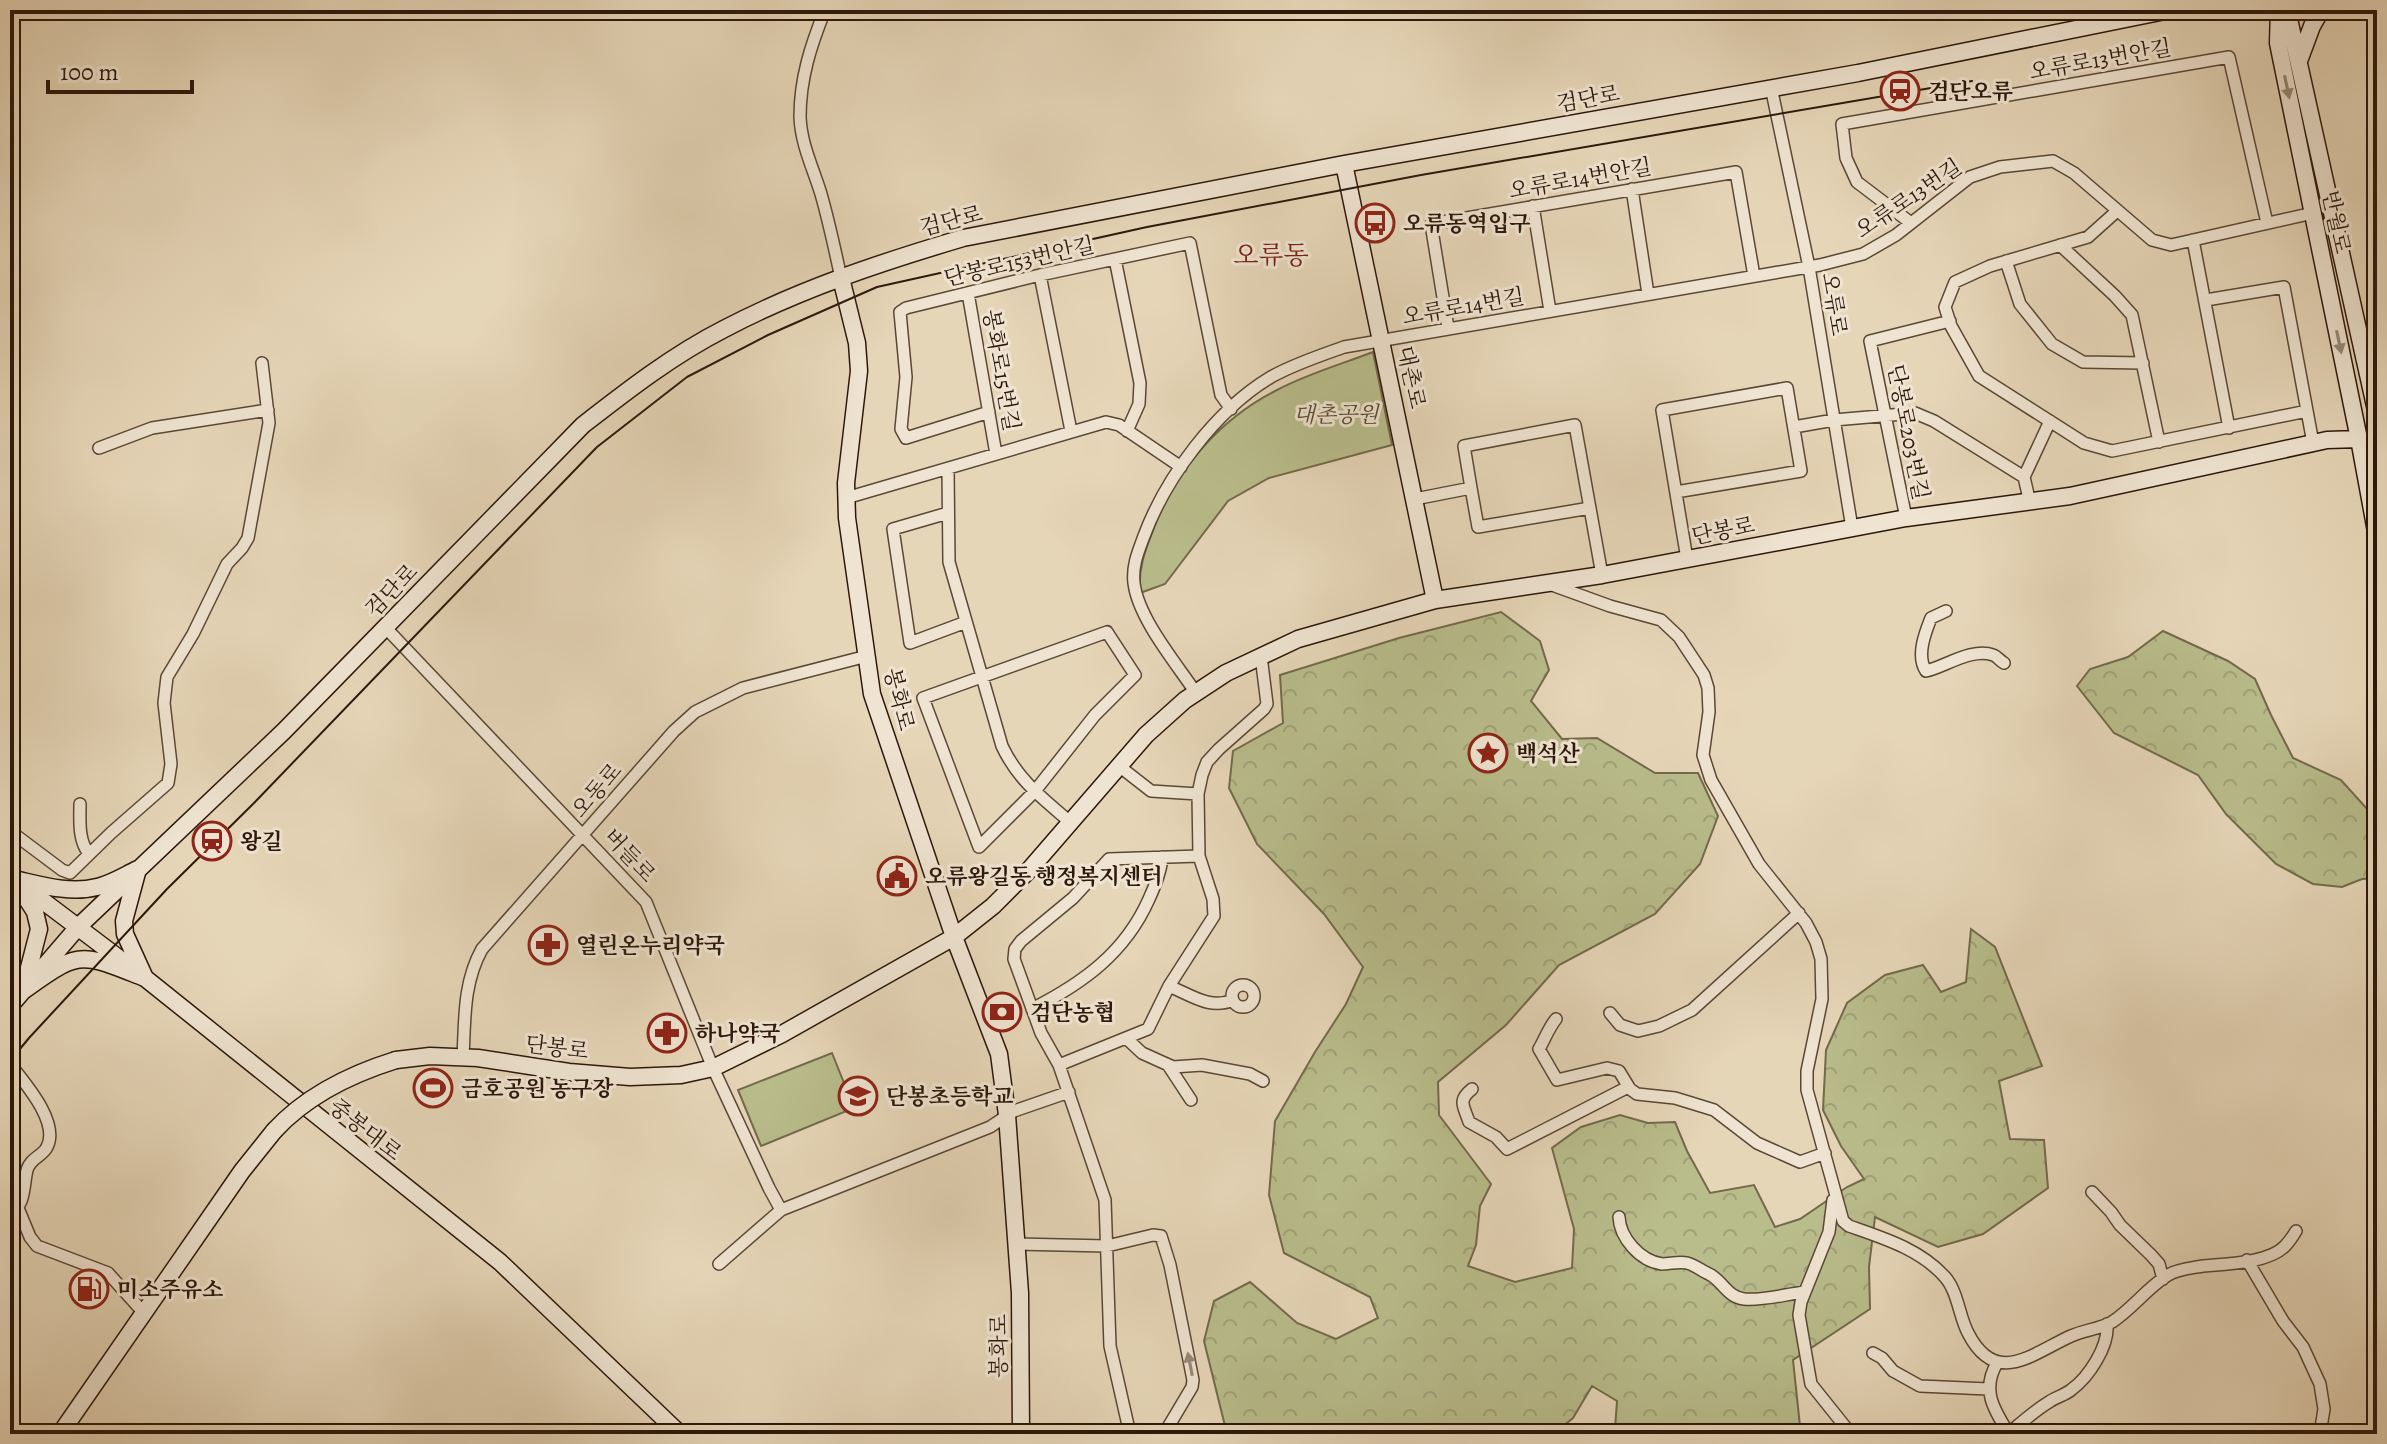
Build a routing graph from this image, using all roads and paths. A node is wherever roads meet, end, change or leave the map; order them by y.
1 (825, 10) edge
2 (2170, 10) edge
3 (2279, 10) edge
4 (2287, 10) edge
5 (2321, 10) edge
6 (2298, 62) junction
7 (1771, 87) junction
8 (1344, 164) junction
9 (1632, 189) junction
10 (1533, 206) junction
11 (2117, 211) junction
12 (2313, 213) junction
13 (1911, 223) junction
14 (2267, 223) junction
15 (2193, 240) junction
16 (2060, 245) junction
17 (1115, 259) junction
18 (2006, 261) junction
19 (1809, 267) junction
20 (1040, 275) junction
21 (1754, 276) junction
22 (841, 278) junction
23 (968, 293) junction
24 (1648, 294) junction
25 (2206, 300) junction
26 (1550, 311) junction
27 (1950, 321) junction
28 (1448, 328) junction
29 (1382, 340) junction
30 (262, 363) dead end
31 (2143, 363) junction
32 (1231, 409) junction
33 (268, 410) junction
34 (2307, 411) junction
35 (989, 412) junction
36 (2377, 415) edge
37 (1885, 416) junction
38 (1834, 420) junction
39 (2050, 421) junction
40 (1794, 427) junction
41 (2229, 428) junction
42 (1071, 431) junction
43 (1127, 431) junction
44 (2359, 439) junction
45 (2159, 442) junction
46 (2313, 443) junction
47 (2377, 443) edge
48 (99, 448) dead end
49 (996, 454) junction
50 (1181, 467) junction
51 (948, 469) junction
52 (2024, 477) junction
53 (1471, 488) junction
54 (1676, 492) junction
55 (846, 498) junction
56 (1415, 499) junction
57 (2030, 503) junction
58 (1590, 508) junction
59 (948, 513) junction
60 (1906, 518) junction
61 (1852, 528) junction
62 (2377, 537) edge
63 (1687, 559) junction
64 (1602, 575) junction
65 (1548, 583) junction
66 (1435, 600) junction
67 (1946, 611) dead end
68 (966, 622) junction
69 (385, 627) junction
70 (867, 656) junction
71 (1261, 656) junction
72 (2004, 663) dead end
73 (982, 675) junction
74 (1196, 693) junction
75 (1119, 766) junction
76 (1035, 791) junction
77 (1198, 794) junction
78 (80, 804) dead end
79 (1070, 822) junction
80 (10, 831) edge
81 (584, 835) junction
82 (89, 854) junction
83 (1199, 856) junction
84 (1162, 857) junction
85 (138, 869) junction
86 (12, 877) edge
87 (1799, 913) junction
88 (78, 927) junction
89 (954, 937) junction
90 (145, 978) junction
91 (1169, 986) junction
92 (23, 991) junction
93 (1233, 1000) dead end
94 (10, 1006) edge
95 (1032, 1009) junction
96 (1610, 1013) dead end
97 (1556, 1019) dead end
98 (1127, 1039) junction
99 (463, 1057) junction
100 (10, 1064) edge
101 (1059, 1065) junction
102 (1168, 1065) junction
103 (713, 1068) junction
104 (1263, 1081) dead end
105 (1628, 1087) junction
106 (1472, 1089) dead end
107 (1069, 1092) junction
108 (1191, 1100) dead end
109 (1007, 1115) junction
110 (1825, 1153) junction
111 (1834, 1191) junction
112 (2092, 1192) dead end
113 (781, 1210) junction
114 (14, 1211) edge
115 (1619, 1217) dead end
116 (2296, 1231) dead end
117 (1016, 1244) junction
118 (1107, 1246) junction
119 (2247, 1260) junction
120 (719, 1264) dead end
121 (2163, 1279) junction
122 (1805, 1292) junction
123 (144, 1313) junction
124 (2107, 1324) junction
125 (1873, 1353) dead end
126 (1997, 1363) junction
127 (1988, 1389) junction
128 (10, 1431) edge
129 (27, 1434) edge
130 (60, 1434) edge
131 (680, 1434) edge
132 (1021, 1434) edge
133 (1130, 1434) edge
134 (1164, 1434) edge
135 (1851, 1434) edge
136 (2008, 1434) edge
137 (2320, 1434) edge

1 - 22 street
2 - 7 street, 검단로
3 -> 12 street, 반월로
4 - 6 street, 반월로
5 - 6 street
6 - 36 street, 반월로
7 - 8 street, 검단로
7 - 19 street, 오류로
8 - 22 street, 검단로
8 - 29 street, 대촌로
9 - 10 street, 오류로14번안길
9 - 21 street, 오류로14번안길
9 - 24 street
10 - 26 street, 오류로14번길
10 - 28 street, 오류로14번안길
11 - 13 street, 오류로13번길
11 - 15 street, 오류로13번길
11 - 16 street
12 - 14 street, 오류로13번길
12 -> 44 street, 반월로
13 - 14 street, 오류로13번안길
13 - 19 street, 오류로13번길
14 - 15 street, 오류로13번길
15 - 25 street
16 - 18 street
16 - 31 street
17 - 20 street, 단봉로153번안길
17 - 32 street, 단봉로153번안길
17 - 43 street
18 - 27 street
18 - 31 street
19 - 21 street, 오류로14번길
19 - 38 street, 오류로
20 - 23 street, 단봉로153번안길
20 - 42 street
21 - 24 street, 오류로14번길
22 - 55 street, 봉화로
22 - 69 street, 검단로
23 - 35 street, 봉화로15번길
23 - 35 street, 단봉로153번안길
24 - 26 street, 오류로14번길
25 - 34 street
25 - 41 street
26 - 28 street, 오류로14번길
27 - 37 street, 단봉로203번길
27 - 39 street
28 - 29 street, 오류로14번길
29 - 32 street, 오류로14번길
29 - 56 street, 대촌로
30 - 33 street
31 - 45 street
32 - 50 street, 오류로14번길
33 - 48 street
33 - 82 street
34 - 41 street
34 - 46 street
35 - 49 street, 봉화로15번길
37 - 38 street
37 - 52 street
37 - 60 street, 단봉로203번길
38 - 40 street
38 - 61 street, 오류로
39 - 45 street
39 - 52 street
40 - 54 street
40 - 54 street
41 - 45 street
42 - 43 street, 봉화로15번길
42 - 49 street, 봉화로15번길
43 - 50 street, 봉화로15번길
44 - 46 street, 단봉로
44 - 47 street, 단봉로
44 - 62 street, 반월로
46 - 57 street, 단봉로
49 - 51 street, 봉화로15번길
50 - 74 street, 오류로14번길
51 - 55 street, 봉화로15번길
51 - 59 street
52 - 57 street
53 - 56 street
53 - 58 street
53 - 58 street
54 - 63 street
55 - 70 street, 봉화로
56 - 66 street, 대촌로
57 - 60 street, 단봉로
58 - 64 street
59 - 68 street
59 - 68 street
60 - 61 street, 단봉로
61 - 63 street, 단봉로
63 - 64 street, 단봉로
64 - 65 street, 단봉로
65 - 66 street, 단봉로
65 - 87 street
66 - 71 street, 단봉로
67 - 72 street
68 - 73 street
69 - 81 street, 버들로
69 - 85 street, 검단로
70 - 81 street, 오동로
70 - 89 street, 봉화로
71 - 74 street, 단봉로
71 - 77 street
73 - 76 street
73 - 76 street
73 - 76 street
74 - 75 street, 단봉로
75 - 77 street
75 - 79 street, 단봉로
76 - 79 street
77 - 83 street
78 - 82 street
79 - 89 street, 단봉로
80 - 82 street
81 - 99 street, 오동로
81 - 103 street, 버들로
83 - 84 street
83 - 91 street
84 - 95 street
84 - 95 street
85 - 86 street
85 - 88 street, 검단로
85 - 90 street
86 - 88 street, 중봉대로
86 - 92 street
87 - 96 street
87 - 110 street
88 - 90 street, 중봉대로
88 - 92 street, 검단로
89 - 103 street, 단봉로
89 - 109 street, 봉화로
90 - 92 street
90 - 131 street, 중봉대로
91 - 93 street
91 - 98 street
92 - 94 street, 검단로
95 - 101 street
97 - 105 street
98 - 101 street
98 - 102 street
99 - 103 street, 단봉로
99 - 123 street, 단봉로, bridge
100 - 114 street
101 - 107 street
102 - 104 street
102 - 108 street
103 - 113 street, 버들로
105 - 106 street
105 - 110 street
107 - 109 street
107 - 118 street
109 - 113 street
109 - 117 street, 봉화로
110 - 111 street
111 - 122 street
111 - 126 street
112 - 121 street
113 - 120 street
114 - 123 street
115 - 122 street
116 - 119 street
117 - 118 street
117 - 132 street, 봉화로
118 - 133 street
134 -> 118 street
119 - 121 street
119 - 137 street
121 - 124 street
122 - 135 street
123 - 130 street, 단봉로
124 - 126 street
124 - 136 street
125 - 127 street
126 - 127 street
127 - 136 street
128 - 129 street

